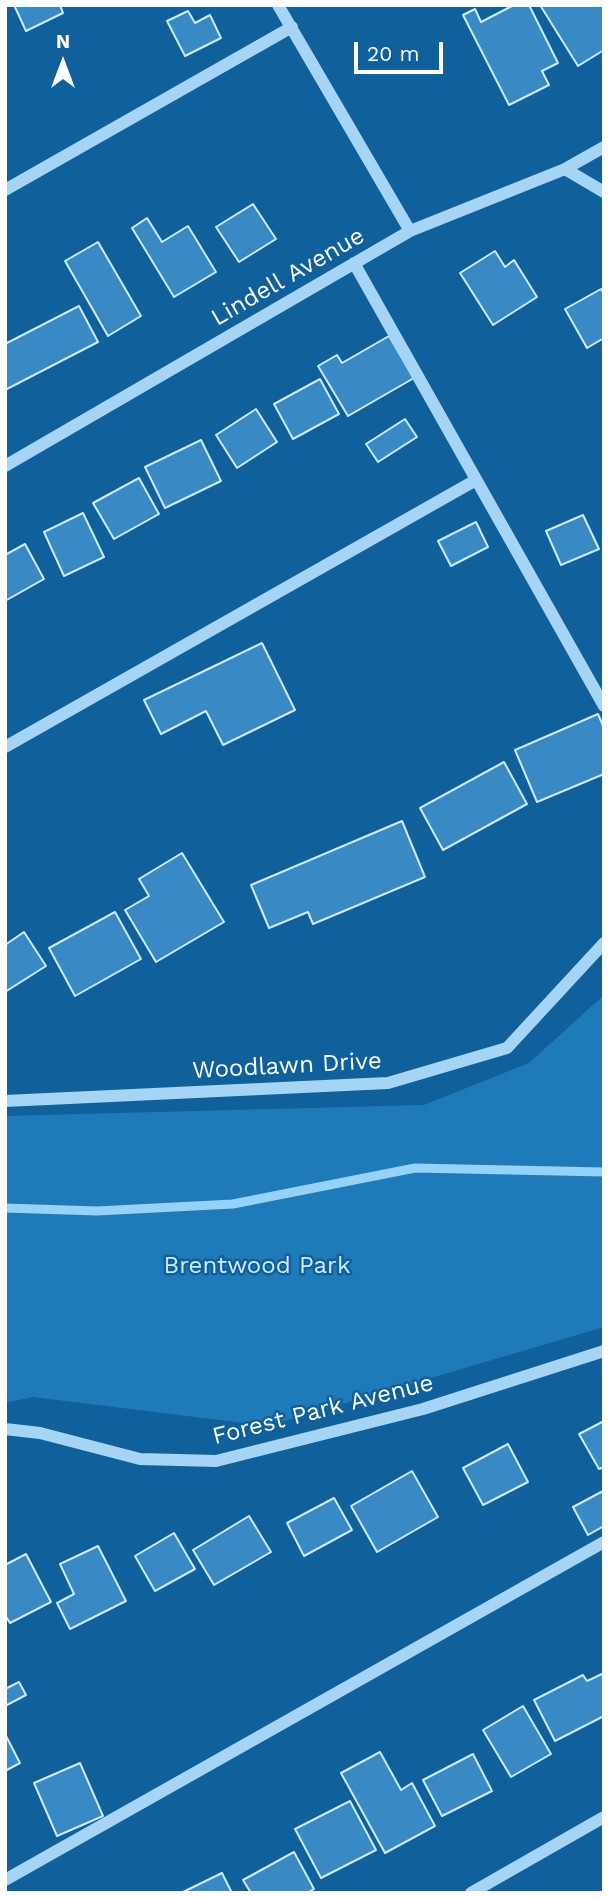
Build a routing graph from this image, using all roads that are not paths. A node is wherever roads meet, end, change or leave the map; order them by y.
1 (278, 5) edge
2 (292, 27) junction
3 (604, 147) edge
4 (565, 169) junction
5 (5, 190) edge
6 (604, 192) edge
7 (410, 231) junction
8 (354, 263) junction
9 (5, 466) edge
10 (476, 480) junction
11 (604, 706) edge
12 (5, 747) edge
13 (604, 943) edge
14 (5, 1101) edge
15 (604, 1351) edge
16 (5, 1429) edge
17 (604, 1542) edge
18 (604, 1816) edge
19 (5, 1880) edge
20 (471, 1893) edge

1 - 2 street
2 - 5 street
2 - 7 street
3 - 4 street, Lindell Avenue
4 - 6 street
4 - 7 street, Lindell Avenue
7 - 8 street, Lindell Avenue
8 - 9 street, Lindell Avenue
8 - 10 street
10 - 11 street
10 - 12 street
13 - 14 street, Woodlawn Drive
15 - 16 street, Forest Park Avenue
17 - 19 street
18 - 20 street

